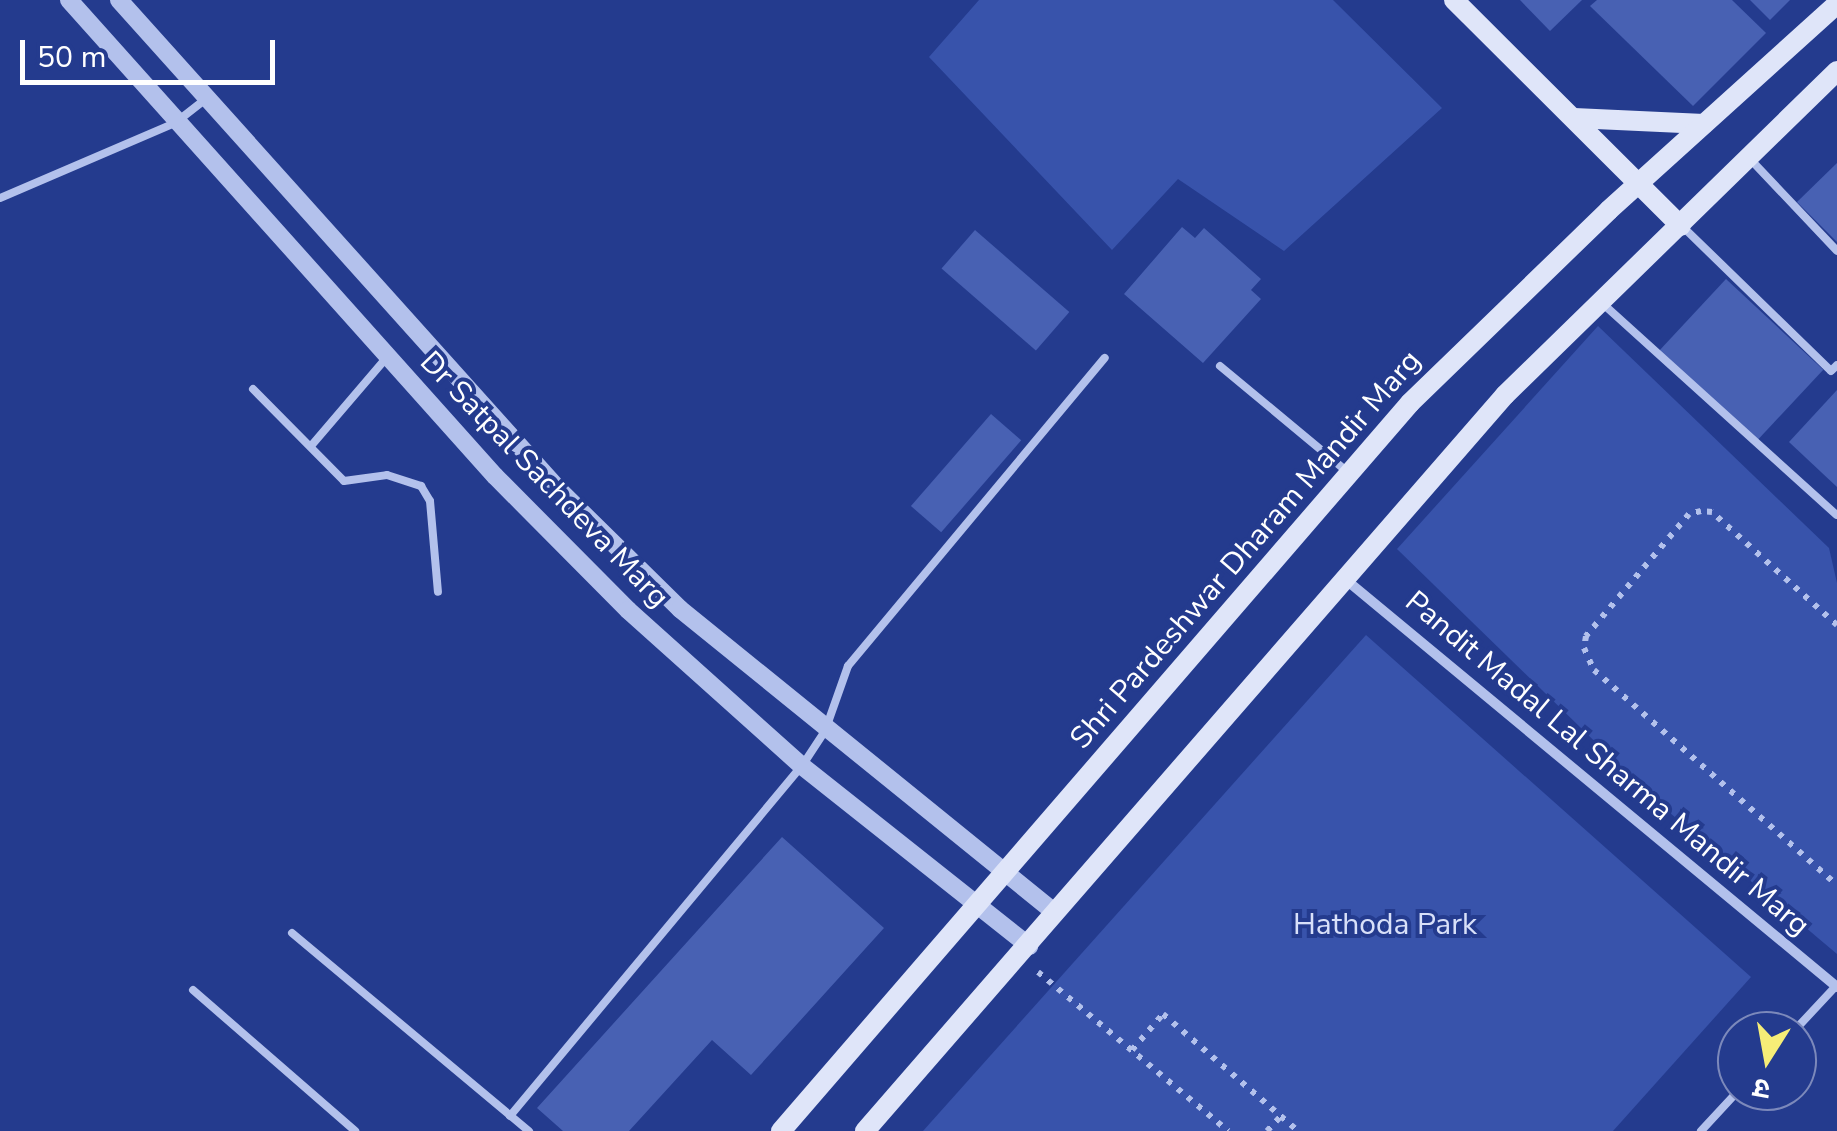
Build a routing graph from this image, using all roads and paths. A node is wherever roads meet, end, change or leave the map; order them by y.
1 (69, 0) edge
2 (119, 0) edge
3 (1454, 0) edge
4 (1837, 4) edge
5 (1837, 72) edge
6 (206, 99) junction
7 (1574, 118) junction
8 (175, 123) junction
9 (1704, 124) junction
10 (1749, 158) junction
11 (1640, 182) junction
12 (0, 198) edge
13 (1681, 226) junction
14 (1837, 251) edge
15 (1602, 303) junction
16 (388, 357) junction
17 (1105, 358) dead end
18 (1837, 365) edge
19 (1220, 366) dead end
20 (253, 389) dead end
21 (311, 446) junction
22 (1349, 472) junction
23 (1837, 515) edge
24 (1345, 579) junction
25 (438, 592) dead end
26 (1837, 625) edge
27 (826, 731) junction
28 (802, 766) junction
29 (1001, 875) junction
30 (1837, 885) edge
31 (976, 906) junction
32 (1054, 912) junction
33 (292, 933) dead end
34 (1023, 950) junction
35 (1836, 986) edge
36 (193, 990) dead end
37 (1813, 1011) edge
38 (1132, 1050) junction
39 (1720, 1111) edge
40 (510, 1116) junction
41 (1281, 1116) junction
42 (354, 1131) edge
43 (528, 1131) edge
44 (781, 1131) edge
45 (865, 1131) edge
46 (1228, 1131) edge
47 (1267, 1131) edge
48 (1298, 1131) edge
49 (1701, 1131) edge

1 - 8 street, Dr Satpal Sachdeva Marg
2 - 6 street
3 - 7 main road
4 - 9 main road, Shri Pardeshwar Dharam Mandir Marg
5 - 10 main road
6 - 8 lane
6 - 27 street
7 - 9 main road
7 - 11 main road
8 - 12 lane
8 - 16 street, Dr Satpal Sachdeva Marg
9 - 11 main road, Shri Pardeshwar Dharam Mandir Marg
10 - 13 main road
10 - 14 lane
11 - 13 main road
11 - 22 main road, Shri Pardeshwar Dharam Mandir Marg
13 - 15 main road
13 - 18 lane
15 - 23 lane
15 - 24 main road
16 - 21 lane
16 - 28 street, Dr Satpal Sachdeva Marg
17 - 27 lane
19 - 22 lane
20 - 21 lane
21 - 25 lane
22 - 29 main road, Shri Pardeshwar Dharam Mandir Marg
24 - 32 main road
24 - 35 street, Pandit Madal Lal Sharma Mandir Marg
26 - 30 path
27 - 28 lane
27 - 29 street
28 - 31 street, Dr Satpal Sachdeva Marg
28 - 40 lane
29 - 31 main road, Shri Pardeshwar Dharam Mandir Marg
29 - 32 street
31 - 34 street, Dr Satpal Sachdeva Marg
31 - 44 main road, Shri Pardeshwar Dharam Mandir Marg
32 - 34 main road
33 - 40 lane
34 - 38 path
34 - 45 main road
35 - 37 lane
36 - 42 lane
38 - 41 path
38 - 46 path
39 - 49 lane
40 - 43 lane
41 - 47 path
41 - 48 path

